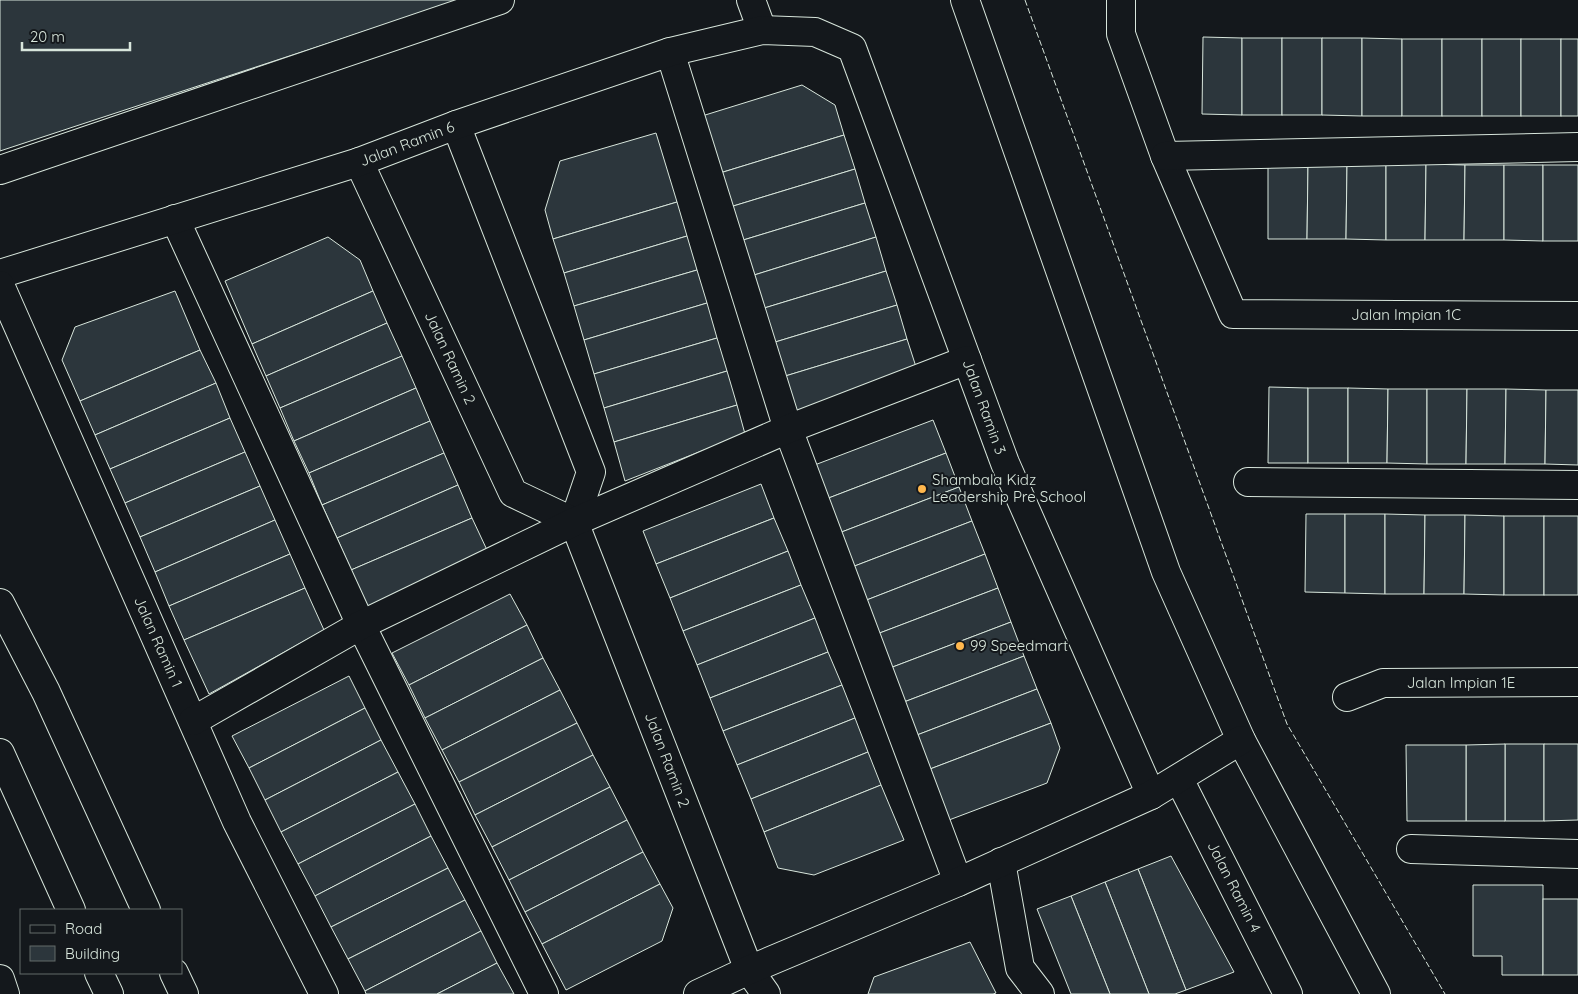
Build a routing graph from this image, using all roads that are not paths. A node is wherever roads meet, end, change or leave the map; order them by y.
1 (500, 0) edge
2 (752, 0) edge
3 (965, 0) edge
4 (1121, 0) edge
5 (762, 30) junction
6 (815, 32) joint
7 (670, 52) junction
8 (456, 125) junction
9 (1578, 147) edge
10 (1166, 156) junction
11 (359, 162) junction
12 (0, 170) edge
13 (175, 219) junction
14 (0, 274) edge
15 (0, 285) edge
16 (1578, 316) edge
17 (967, 360) junction
18 (788, 429) junction
19 (1248, 482) dead end
20 (1578, 485) edge
21 (574, 522) junction
22 (0, 603) edge
23 (361, 625) junction
24 (1578, 682) edge
25 (1347, 697) dead end
26 (193, 721) junction
27 (1241, 740) junction
28 (0, 753) edge
29 (1179, 779) junction
30 (1151, 795) junction
31 (1411, 849) dead end
32 (1578, 854) edge
33 (1001, 862) junction
34 (958, 882) junction
35 (71, 909) edge
36 (146, 909) edge
37 (749, 970) junction
38 (99, 974) edge
39 (174, 974) edge
40 (0, 979) edge
41 (1281, 992) edge
42 (5, 994) edge
43 (109, 994) edge
44 (184, 994) edge
45 (324, 994) edge
46 (544, 994) edge
47 (698, 994) edge
48 (766, 994) edge
49 (1040, 994) edge
50 (1376, 994) edge

1 - 12 main road
2 - 5 main road
3 - 27 main road
4 - 10 main road
5 - 6 main road, Jalan Ramin 6
5 - 7 main road, Jalan Ramin 6
6 - 17 main road, Jalan Ramin 3
7 - 8 main road, Jalan Ramin 6
7 - 18 main road
8 - 11 main road, Jalan Ramin 6
8 - 21 main road
9 - 10 main road
10 - 16 main road, Jalan Impian 1C
11 - 13 main road, Jalan Ramin 6
11 - 21 main road, Jalan Ramin 2
13 - 14 main road, Jalan Ramin 6
13 - 23 main road
15 - 26 main road, Jalan Ramin 1
17 - 18 main road
17 - 30 main road, Jalan Ramin 3
18 - 21 main road
18 - 34 main road
19 - 20 main road
21 - 23 main road
21 - 37 main road, Jalan Ramin 2
22 - 36 main road
23 - 26 main road
23 - 46 main road
24 - 25 main road, Jalan Impian 1E
26 - 45 main road, Jalan Ramin 1
27 - 29 main road
27 - 50 main road
28 - 35 main road
29 - 30 main road
29 - 41 main road, Jalan Ramin 4
30 - 33 main road
31 - 32 main road
33 - 34 main road
33 - 49 main road
34 - 37 main road
37 - 47 main road
37 - 48 main road, Jalan Ramin 2
38 - 43 main road
39 - 44 main road
40 - 42 main road

